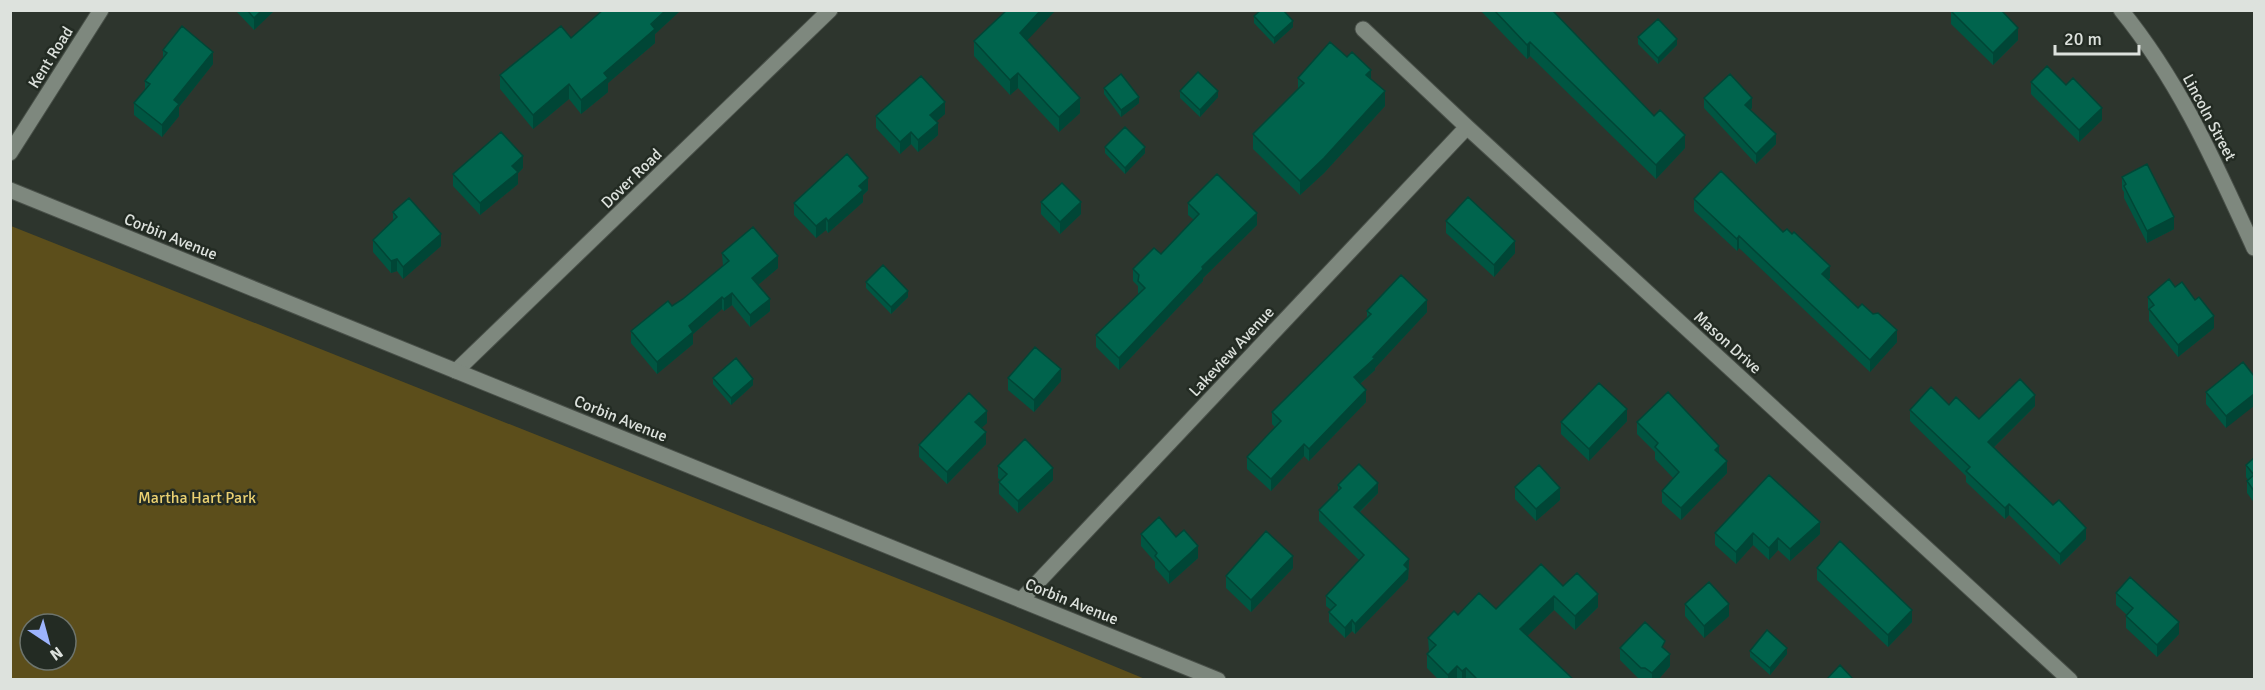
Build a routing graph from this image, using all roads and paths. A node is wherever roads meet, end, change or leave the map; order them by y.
1 (101, 10) edge
2 (830, 10) edge
3 (2121, 10) edge
4 (1363, 29) dead end
5 (1467, 127) junction
6 (10, 153) edge
7 (10, 190) edge
8 (2254, 248) edge
9 (456, 370) junction
10 (1021, 600) junction
11 (1218, 680) edge
12 (2070, 680) edge

1 - 6 street, Kent Road
2 - 9 street, Dover Road
3 - 8 street, Lincoln Street
4 - 5 street, Mason Drive
5 - 10 street, Lakeview Avenue
5 - 12 street, Mason Drive
7 - 9 street, Corbin Avenue
9 - 10 street, Corbin Avenue
10 - 11 street, Corbin Avenue

